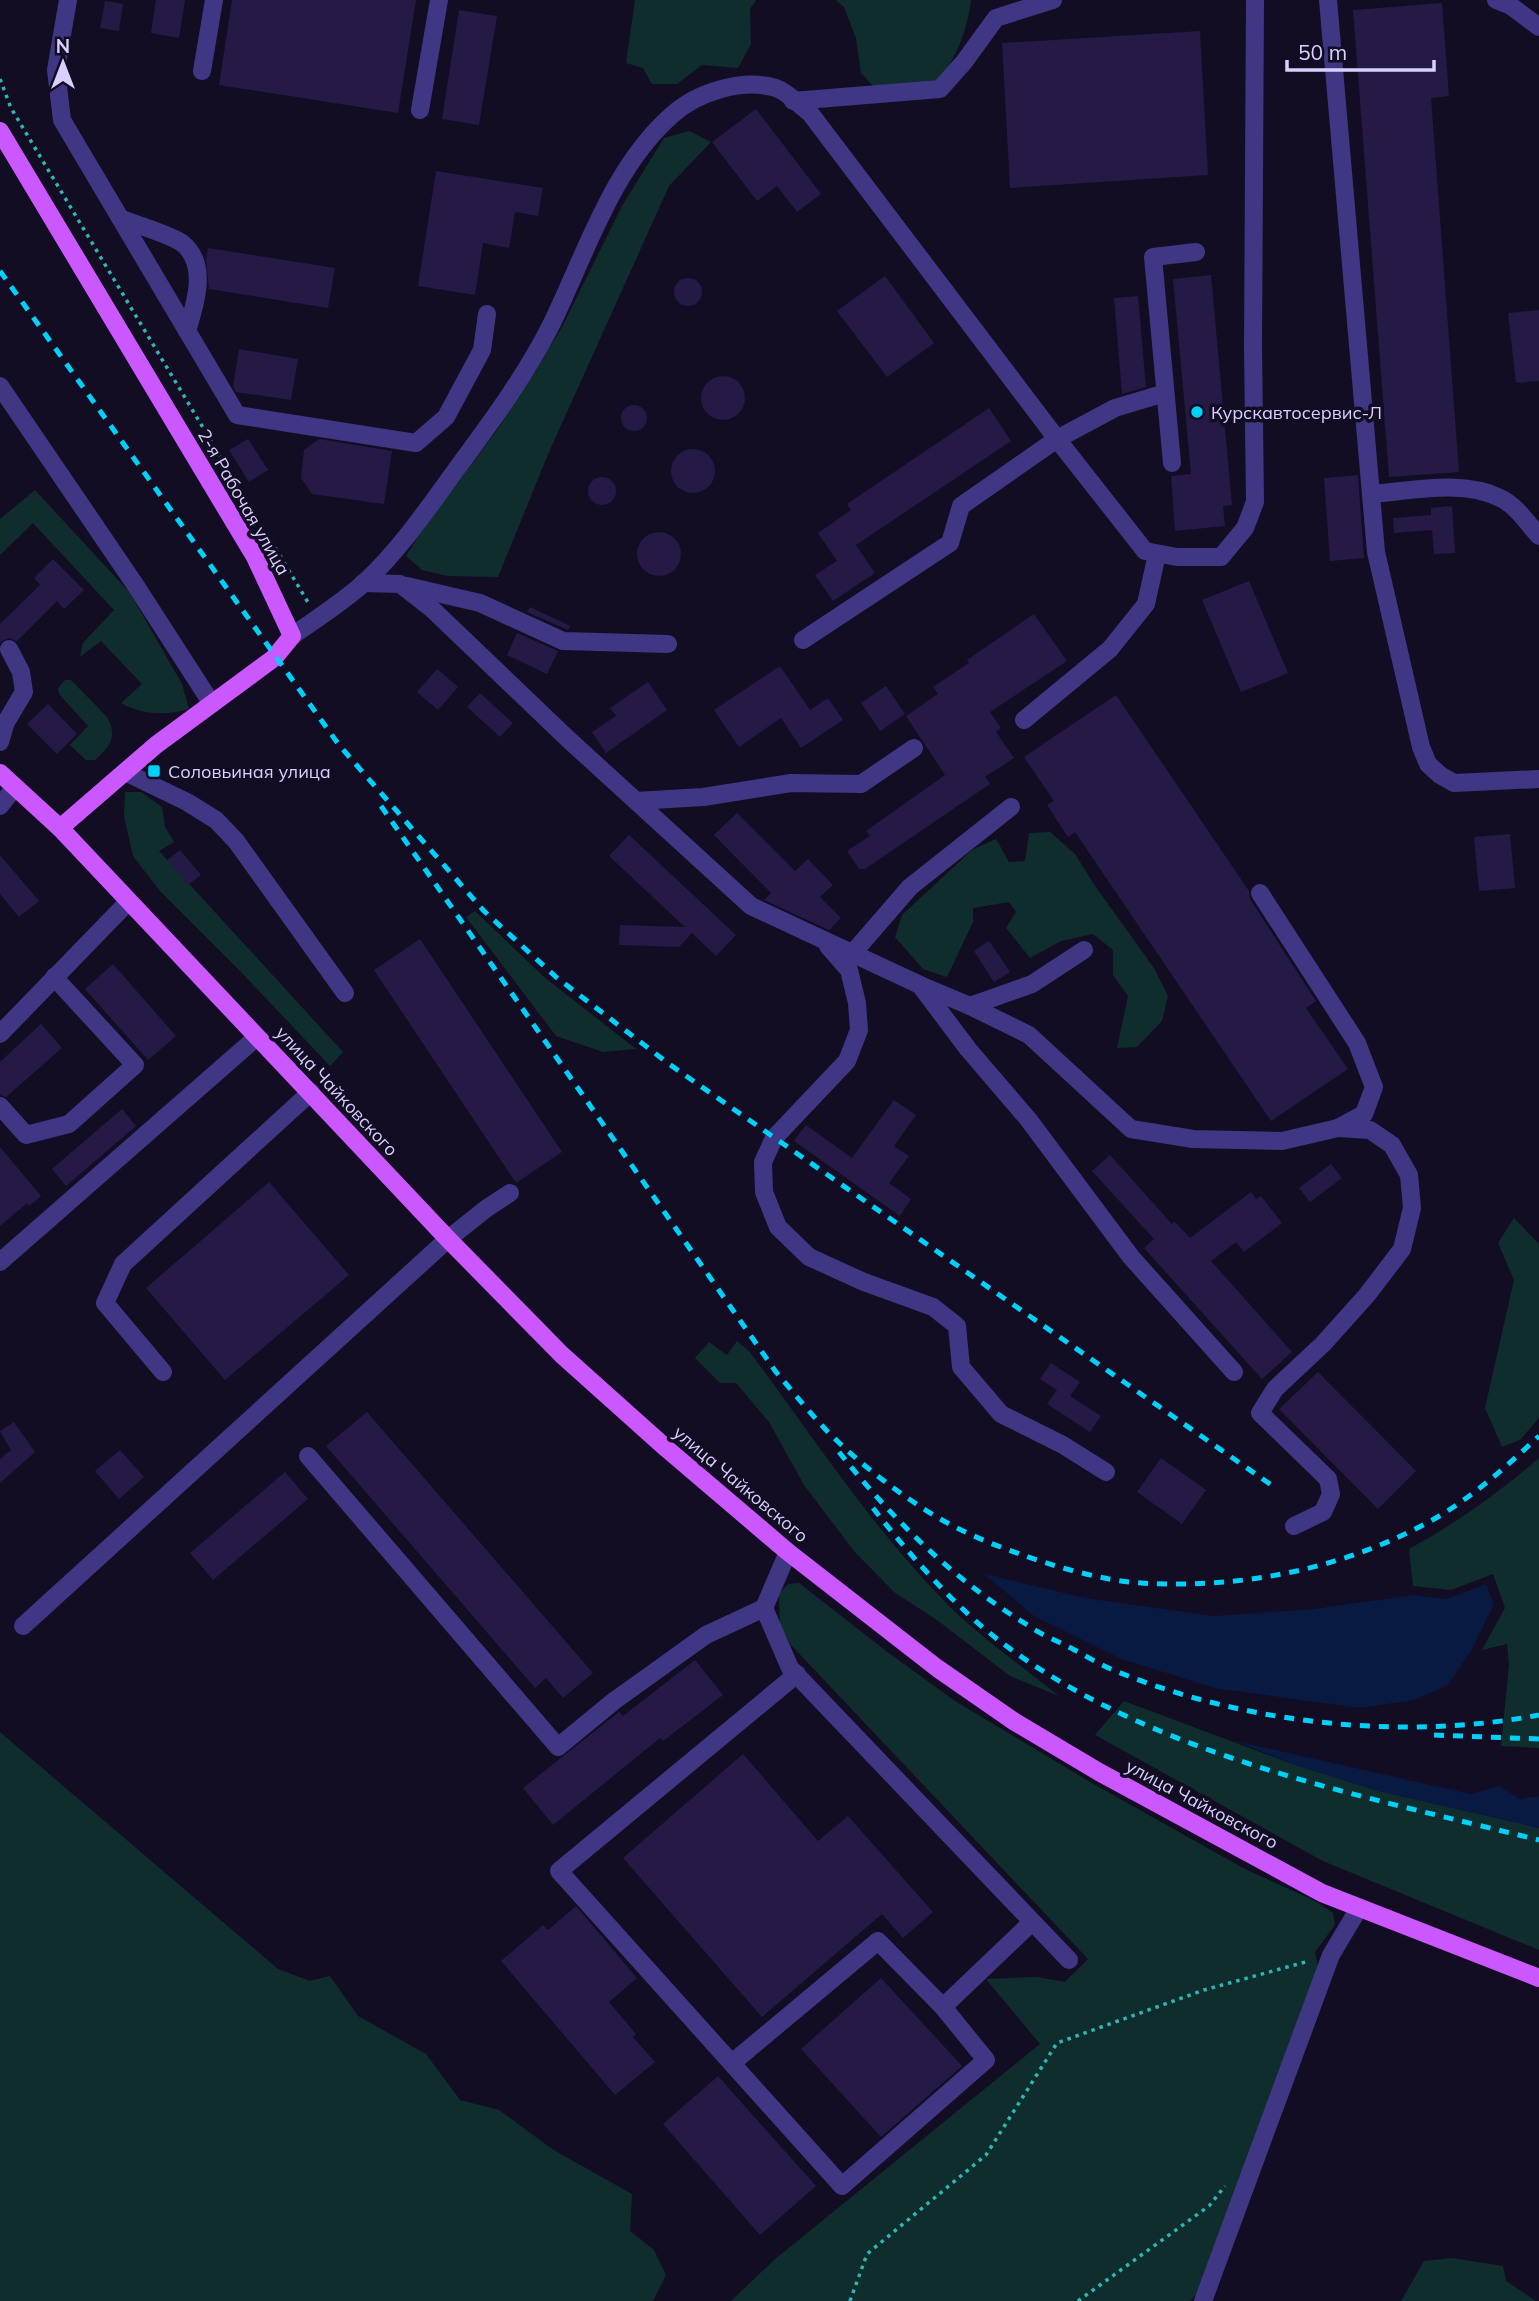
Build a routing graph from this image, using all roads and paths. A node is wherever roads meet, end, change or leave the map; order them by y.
1 (68, 0) edge
2 (214, 0) edge
3 (439, 0) edge
4 (1053, 0) edge
5 (1255, 0) edge
6 (1328, 0) edge
7 (1496, 0) edge
8 (1539, 27) edge
9 (202, 71) dead end
10 (0, 79) edge
11 (793, 101) junction
12 (421, 110) dead end
13 (0, 131) edge
14 (120, 218) junction
15 (1196, 252) dead end
16 (487, 314) dead end
17 (187, 331) junction
18 (0, 386) edge
19 (1165, 393) junction
20 (1057, 439) junction
21 (1172, 463) dead end
22 (1371, 494) junction
23 (1539, 536) edge
24 (1151, 553) junction
25 (363, 583) junction
26 (400, 584) junction
27 (317, 618) junction
28 (292, 636) junction
29 (803, 640) dead end
30 (668, 644) dead end
31 (9, 649) dead end
32 (212, 704) junction
33 (1024, 720) dead end
34 (0, 742) edge
35 (915, 748) dead end
36 (125, 772) junction
37 (0, 773) edge
38 (1539, 779) edge
39 (15, 787) junction
40 (636, 801) junction
41 (0, 806) edge
42 (1011, 807) dead end
43 (60, 828) junction
44 (1260, 893) dead end
45 (128, 902) junction
46 (824, 941) junction
47 (1084, 950) dead end
48 (852, 954) junction
49 (54, 976) junction
50 (920, 985) junction
51 (345, 993) dead end
52 (970, 1006) junction
53 (0, 1034) edge
54 (257, 1037) junction
55 (311, 1092) junction
56 (0, 1106) edge
57 (1338, 1128) junction
58 (510, 1193) dead end
59 (448, 1239) junction
60 (0, 1262) edge
61 (163, 1372) dead end
62 (1234, 1372) dead end
63 (308, 1456) dead end
64 (1106, 1472) dead end
65 (1294, 1526) dead end
66 (788, 1552) junction
67 (764, 1608) junction
68 (23, 1626) dead end
69 (796, 1674) junction
70 (1359, 1908) junction
71 (1032, 1922) junction
72 (1331, 1955) junction
73 (1069, 1960) dead end
74 (1539, 1978) edge
75 (943, 2007) junction
76 (732, 2063) junction
77 (1233, 2177) dead end
78 (850, 2301) edge
79 (1078, 2301) edge
80 (1203, 2301) edge

1 - 14 street
2 - 9 street
3 - 12 street
4 - 11 street
5 - 24 street
6 - 22 street
7 - 8 street
10 - 27 path
11 - 20 street
11 - 25 street
13 - 28 main road, 2-я Рабочая улица
14 - 17 street
14 - 17 street
15 - 19 street
16 - 17 street
18 - 32 street
19 - 20 street
19 - 21 street
20 - 24 street
20 - 29 street
22 - 23 street
22 - 38 street
24 - 33 street
25 - 26 street
25 - 27 street
26 - 30 street
26 - 40 street
27 - 28 street
28 - 32 main road
31 - 34 street
32 - 36 main road
35 - 40 street
36 - 43 main road
36 - 51 street
37 - 39 main road
39 - 41 street
39 - 43 main road
40 - 46 street
42 - 48 street
43 - 45 main road, улица Чайковского
44 - 57 street
45 - 49 street
45 - 54 main road, улица Чайковского
46 - 48 street
46 - 64 street
47 - 52 street
48 - 50 street
49 - 53 street
49 - 56 street
50 - 52 street
50 - 62 street
52 - 57 street
54 - 55 main road, улица Чайковского
54 - 60 street
55 - 59 main road, улица Чайковского
55 - 61 street
57 - 65 street
58 - 59 street
59 - 66 main road, улица Чайковского
59 - 68 street
63 - 67 street
66 - 67 street
66 - 70 main road, улица Чайковского
67 - 69 street
69 - 71 street
69 - 76 street
70 - 72 street
70 - 74 main road, улица Чайковского
71 - 73 street
71 - 75 street
72 - 78 path
72 - 80 street
75 - 76 street
75 - 76 street
77 - 79 path

